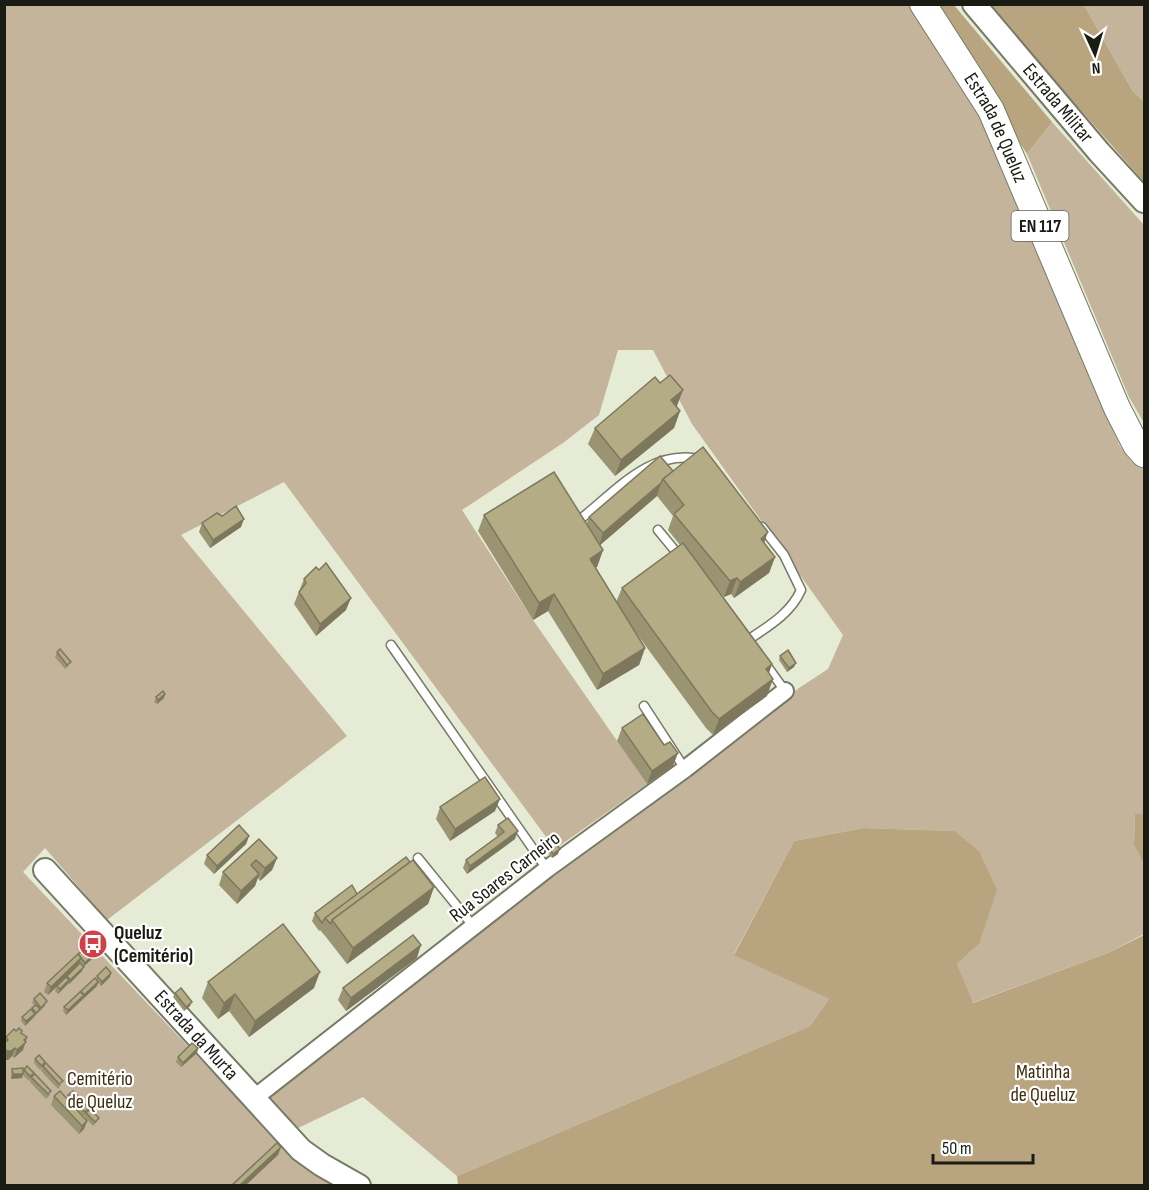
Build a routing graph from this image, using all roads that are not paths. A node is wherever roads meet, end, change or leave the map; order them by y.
1 (923, 4) edge
2 (974, 4) edge
3 (1144, 201) edge
4 (1144, 454) edge
5 (711, 462) edge
6 (583, 517) edge
7 (755, 518) edge
8 (658, 530) dead end
9 (687, 564) edge
10 (742, 632) edge
11 (748, 640) junction
12 (391, 645) dead end
13 (755, 649) edge
14 (761, 658) edge
15 (785, 691) joint
16 (644, 706) dead end
17 (685, 769) junction
18 (418, 858) dead end
19 (547, 869) junction
20 (45, 870) dead end
21 (474, 927) junction
22 (253, 1099) junction
23 (359, 1185) edge

1 - 4 main road, Estrada de Queluz / EN 117
2 - 3 street, Estrada Militar
5 - 6 lane
7 - 11 lane
8 - 9 lane
10 - 11 lane
11 - 13 lane
12 - 19 lane
14 - 15 lane
15 - 17 street, Rua Soares Carneiro
16 - 17 lane
17 - 19 street, Rua Soares Carneiro
18 - 21 lane
19 - 21 street, Rua Soares Carneiro
20 - 22 street, Estrada da Murta
21 - 22 street, Rua Soares Carneiro
22 - 23 street, Estrada da Murta

